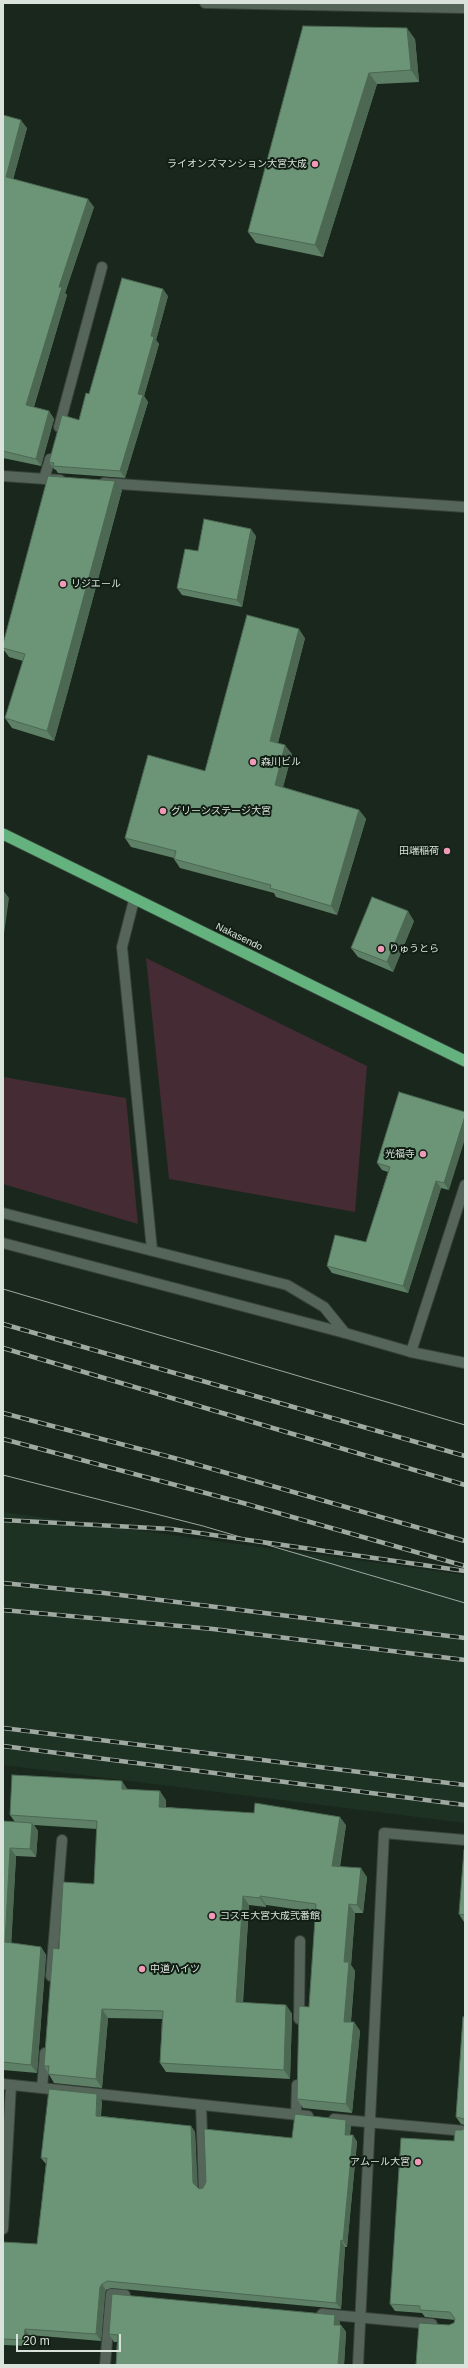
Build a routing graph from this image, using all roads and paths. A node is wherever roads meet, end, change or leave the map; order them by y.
1 (205, 3) edge
2 (312, 4) edge
3 (465, 8) edge
4 (102, 267) dead end
5 (56, 436) edge
6 (51, 455) edge
7 (3, 476) edge
8 (44, 479) junction
9 (68, 480) edge
10 (92, 482) edge
11 (465, 507) edge
12 (3, 834) edge
13 (134, 900) junction
14 (465, 1061) edge
15 (465, 1185) edge
16 (3, 1213) edge
17 (3, 1243) edge
18 (152, 1250) junction
19 (345, 1333) junction
20 (411, 1352) junction
21 (465, 1363) edge
22 (62, 1840) dead end
23 (465, 1840) edge
24 (300, 1941) dead end
25 (50, 1987) edge
26 (298, 2028) edge
27 (46, 2041) edge
28 (297, 2076) edge
29 (7, 2084) edge
30 (42, 2088) junction
31 (201, 2105) junction
32 (296, 2115) junction
33 (369, 2123) junction
34 (465, 2131) edge
35 (204, 2190) edge
36 (3, 2229) edge
37 (135, 2296) edge
38 (314, 2313) edge
39 (361, 2317) junction
40 (446, 2325) edge
41 (105, 2365) edge
42 (358, 2365) edge

1 - 2 street
2 - 3 street
4 - 5 street
6 - 8 street
7 - 8 street
8 - 9 street
10 - 11 street
12 - 13 highway, Nakasendo
13 - 14 highway, Nakasendo
13 - 18 street
15 - 20 street
16 - 18 street
17 - 19 street
18 - 19 street
19 - 20 street
20 - 21 street
22 - 25 street
23 - 33 street
24 - 26 street
27 - 30 street
28 - 32 street
29 - 30 street
29 - 36 street
30 - 31 street
31 - 32 street
31 - 35 street
32 - 33 street
33 - 34 street
33 - 39 street
37 - 41 street
38 - 39 street
39 - 40 street
39 - 42 street

